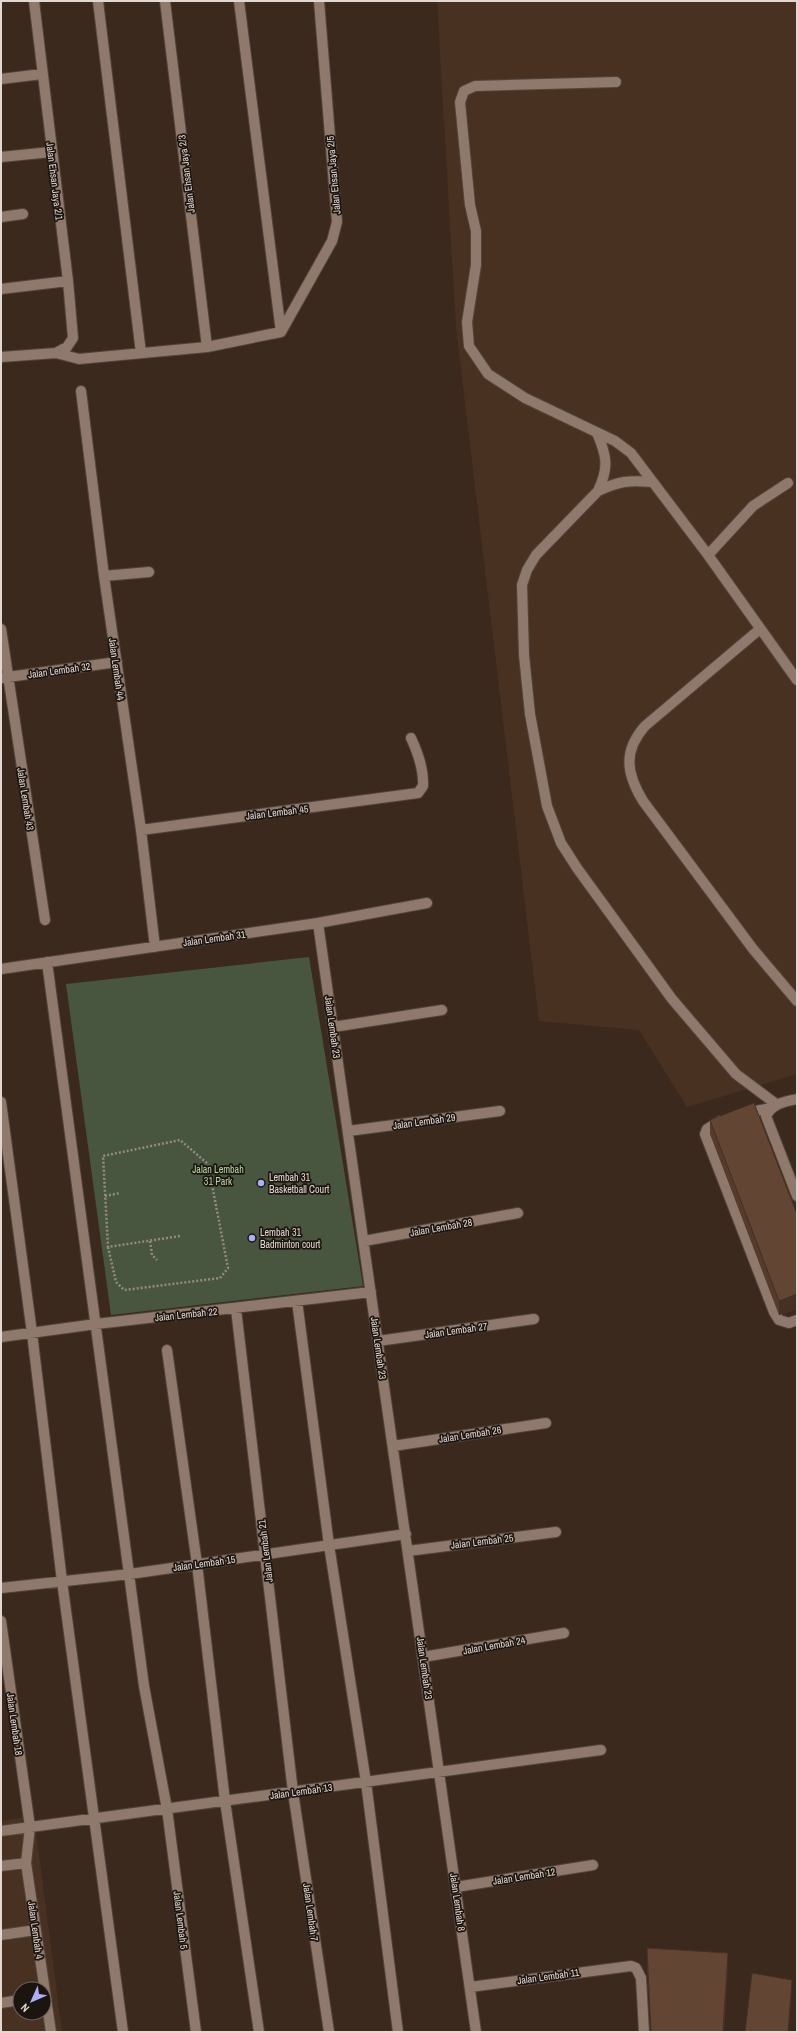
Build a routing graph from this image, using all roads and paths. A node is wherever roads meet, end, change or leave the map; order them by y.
1 (34, 1) edge
2 (98, 1) edge
3 (165, 1) edge
4 (239, 1) edge
5 (319, 1) edge
6 (42, 74) junction
7 (1, 79) edge
8 (616, 82) dead end
9 (51, 152) junction
10 (1, 157) edge
11 (23, 214) dead end
12 (1, 217) edge
13 (68, 281) junction
14 (1, 289) edge
15 (280, 332) junction
16 (207, 347) junction
17 (56, 353) junction
18 (142, 353) junction
19 (1, 357) edge
20 (81, 391) dead end
21 (597, 433) junction
22 (652, 482) junction
23 (788, 483) dead end
24 (598, 490) junction
25 (708, 555) junction
26 (149, 572) dead end
27 (104, 576) junction
28 (1, 629) edge
29 (760, 629) junction
30 (116, 662) junction
31 (4, 678) edge
32 (797, 680) edge
33 (412, 738) dead end
34 (141, 830) junction
35 (426, 903) dead end
36 (45, 920) dead end
37 (318, 923) junction
38 (155, 947) junction
39 (47, 962) junction
40 (1, 969) edge
41 (797, 1001) edge
42 (442, 1010) dead end
43 (333, 1027) junction
44 (797, 1099) edge
45 (1, 1102) edge
46 (774, 1106) junction
47 (500, 1111) dead end
48 (348, 1131) junction
49 (796, 1190) edge
50 (120, 1193) dead end
51 (105, 1196) junction
52 (518, 1213) dead end
53 (180, 1236) dead end
54 (150, 1241) junction
55 (364, 1241) junction
56 (108, 1247) junction
57 (157, 1260) dead end
58 (371, 1292) junction
59 (297, 1301) junction
60 (236, 1309) junction
61 (534, 1319) dead end
62 (797, 1320) edge
63 (96, 1324) junction
64 (32, 1333) junction
65 (1, 1338) edge
66 (378, 1341) junction
67 (166, 1350) dead end
68 (546, 1423) dead end
69 (393, 1446) junction
70 (556, 1532) dead end
71 (406, 1534) junction
72 (329, 1546) junction
73 (408, 1551) junction
74 (265, 1555) junction
75 (197, 1564) junction
76 (130, 1574) junction
77 (62, 1581) junction
78 (1, 1588) edge
79 (1, 1621) edge
80 (564, 1633) dead end
81 (424, 1657) junction
82 (601, 1750) dead end
83 (439, 1772) junction
84 (366, 1782) junction
85 (293, 1792) junction
86 (225, 1801) junction
87 (167, 1809) junction
88 (95, 1819) junction
89 (30, 1827) junction
90 (1, 1831) edge
91 (26, 1863) junction
92 (593, 1865) dead end
93 (1, 1866) edge
94 (456, 1887) junction
95 (36, 1930) junction
96 (1, 1935) edge
97 (43, 1981) edge
98 (470, 1987) junction
99 (12, 2001) edge
100 (1, 2003) edge
101 (49, 2021) edge
102 (51, 2032) edge
103 (123, 2032) edge
104 (196, 2032) edge
105 (260, 2032) edge
106 (328, 2032) edge
107 (398, 2032) edge
108 (476, 2032) edge
109 (644, 2032) edge

1 - 6 street, Jalan Ehsan Jaya 2/1
2 - 18 street
3 - 16 street, Jalan Ehsan Jaya 2/3
4 - 15 street
5 - 15 street, Jalan Ehsan Jaya 2/5
6 - 7 street
6 - 9 street, Jalan Ehsan Jaya 2/1
8 - 21 street
9 - 10 street
9 - 13 street, Jalan Ehsan Jaya 2/1
11 - 12 street
13 - 14 street
13 - 17 street, Jalan Ehsan Jaya 2/1
15 - 16 street
16 - 18 street
17 - 18 street
17 - 19 street
20 - 27 street, Jalan Lembah 44
21 - 22 street
21 - 24 street
22 - 24 street
22 - 25 street
23 - 25 street
24 - 46 street
25 - 29 street
26 - 27 street
27 - 30 street, Jalan Lembah 44
28 - 31 street, Jalan Lembah 43
29 - 32 street
29 - 41 street
30 - 31 street, Jalan Lembah 32
30 - 34 street, Jalan Lembah 44
31 - 36 street, Jalan Lembah 43
33 - 34 street, Jalan Lembah 45
34 - 38 street, Jalan Lembah 44
35 - 37 street, Jalan Lembah 31
37 - 38 street, Jalan Lembah 31
37 - 43 street, Jalan Lembah 23
38 - 39 street, Jalan Lembah 31
39 - 40 street, Jalan Lembah 31
39 - 63 street
42 - 43 street
43 - 48 street, Jalan Lembah 23
44 - 46 street
45 - 64 street
46 - 49 street
46 - 62 street
47 - 48 street, Jalan Lembah 29
48 - 55 street, Jalan Lembah 23
50 - 51 path
51 - 56 path
51 - 56 path
52 - 55 street, Jalan Lembah 28
53 - 54 path
54 - 56 path
54 - 57 path
55 - 58 street, Jalan Lembah 23
58 - 59 street, Jalan Lembah 22
58 - 66 street, Jalan Lembah 23
59 - 60 street, Jalan Lembah 22
59 - 72 street
60 - 63 street, Jalan Lembah 22
60 - 74 street, Jalan Lembah 21
61 - 66 street, Jalan Lembah 27
63 - 64 street, Jalan Lembah 22
63 - 76 street
64 - 65 street, Jalan Lembah 22
64 - 77 street
66 - 69 street, Jalan Lembah 23
67 - 75 street
68 - 69 street, Jalan Lembah 26
69 - 71 street, Jalan Lembah 23
70 - 73 street, Jalan Lembah 25
71 - 72 street, Jalan Lembah 15
71 - 73 street, Jalan Lembah 23
72 - 74 street, Jalan Lembah 15
72 - 84 street
73 - 81 street, Jalan Lembah 23
74 - 75 street, Jalan Lembah 15
74 - 85 street, Jalan Lembah 21
75 - 76 street, Jalan Lembah 15
75 - 86 street
76 - 77 street, Jalan Lembah 15
76 - 87 street
77 - 78 street, Jalan Lembah 15
77 - 88 street
79 - 89 street, Jalan Lembah 18
80 - 81 street, Jalan Lembah 24
81 - 83 street, Jalan Lembah 23
82 - 83 street, Jalan Lembah 13
83 - 84 street, Jalan Lembah 13
83 - 94 street, Jalan Lembah 8
84 - 85 street, Jalan Lembah 13
84 - 107 street
85 - 86 street, Jalan Lembah 13
85 - 106 street, Jalan Lembah 7
86 - 87 street, Jalan Lembah 13
86 - 105 street
87 - 88 street, Jalan Lembah 13
87 - 104 street, Jalan Lembah 5
88 - 89 street, Jalan Lembah 13
88 - 103 street
89 - 90 street, Jalan Lembah 13
89 - 91 street, Jalan Lembah 4
91 - 93 street
91 - 95 street, Jalan Lembah 4
92 - 94 street, Jalan Lembah 12
94 - 98 street, Jalan Lembah 8
95 - 96 street
95 - 97 street, Jalan Lembah 4
98 - 108 street, Jalan Lembah 8
98 - 109 street, Jalan Lembah 11
99 - 100 street
101 - 102 street, Jalan Lembah 4

